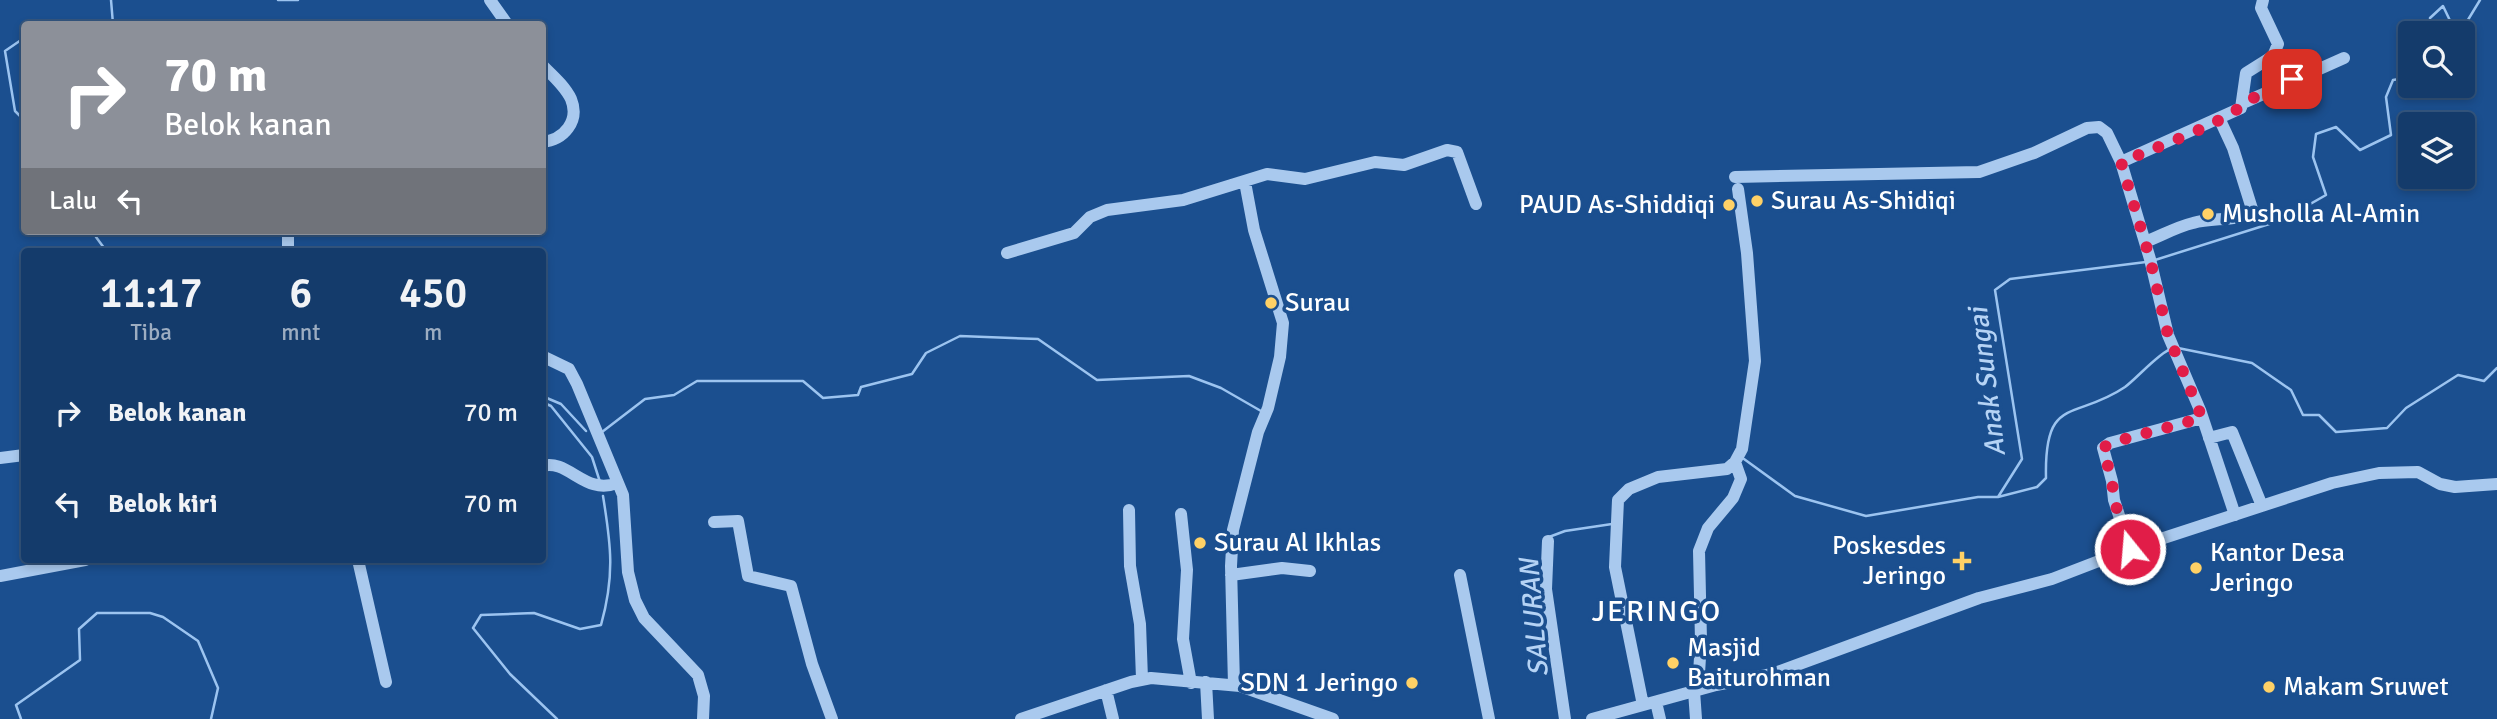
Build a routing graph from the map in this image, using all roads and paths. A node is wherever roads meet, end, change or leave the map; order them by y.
1 (491, 0) edge
2 (2263, 0) edge
3 (505, 21) edge
4 (2343, 58) dead end
5 (546, 69) edge
6 (2243, 103) junction
7 (2220, 120) junction
8 (546, 141) edge
9 (2121, 162) junction
10 (1245, 182) junction
11 (1476, 204) dead end
12 (2145, 242) junction
13 (1007, 253) dead end
14 (546, 358) edge
15 (2202, 418) junction
16 (2209, 438) junction
17 (21, 455) edge
18 (0, 458) edge
19 (1735, 462) junction
20 (546, 466) edge
21 (617, 483) junction
22 (2497, 484) edge
23 (2262, 506) junction
24 (1129, 510) dead end
25 (1181, 514) dead end
26 (2235, 515) junction
27 (714, 522) dead end
28 (1548, 541) dead end
29 (2130, 549) junction
30 (69, 563) edge
31 (359, 563) edge
32 (1310, 571) dead end
33 (1231, 575) junction
34 (1460, 575) dead end
35 (0, 576) edge
36 (1142, 679) junction
37 (386, 681) dead end
38 (1206, 682) junction
39 (1191, 683) junction
40 (1234, 685) junction
41 (1696, 690) junction
42 (1106, 691) junction
43 (1649, 703) junction
44 (1600, 718) edge
45 (704, 719) edge
46 (832, 719) edge
47 (1023, 719) edge
48 (1113, 719) edge
49 (1208, 719) edge
50 (1334, 719) edge
51 (1489, 719) edge
52 (1565, 719) edge
53 (1660, 719) edge
54 (1696, 719) edge

1 - 3 street
2 - 6 street
4 - 6 street
5 - 8 street
6 - 7 street
7 - 9 street
7 - 12 street
9 - 12 street
9 - 19 street
10 - 11 street
10 - 13 street
10 - 33 street
12 - 15 street
14 - 21 street
15 - 16 street
15 - 29 street
16 - 23 street
16 - 26 street
17 - 18 street
19 - 41 street
19 - 43 street
20 - 21 street
21 - 45 street
22 - 23 street
23 - 26 street
24 - 36 street
25 - 39 street
26 - 29 street
27 - 46 street
28 - 52 street
29 - 41 street
30 - 35 street
31 - 37 street
32 - 33 street
33 - 40 street
34 - 51 street
36 - 39 street
36 - 42 street
38 - 39 street
38 - 40 street
38 - 49 street
40 - 50 street
41 - 43 street
41 - 54 street
42 - 47 street
42 - 48 street
43 - 44 street
43 - 53 street

